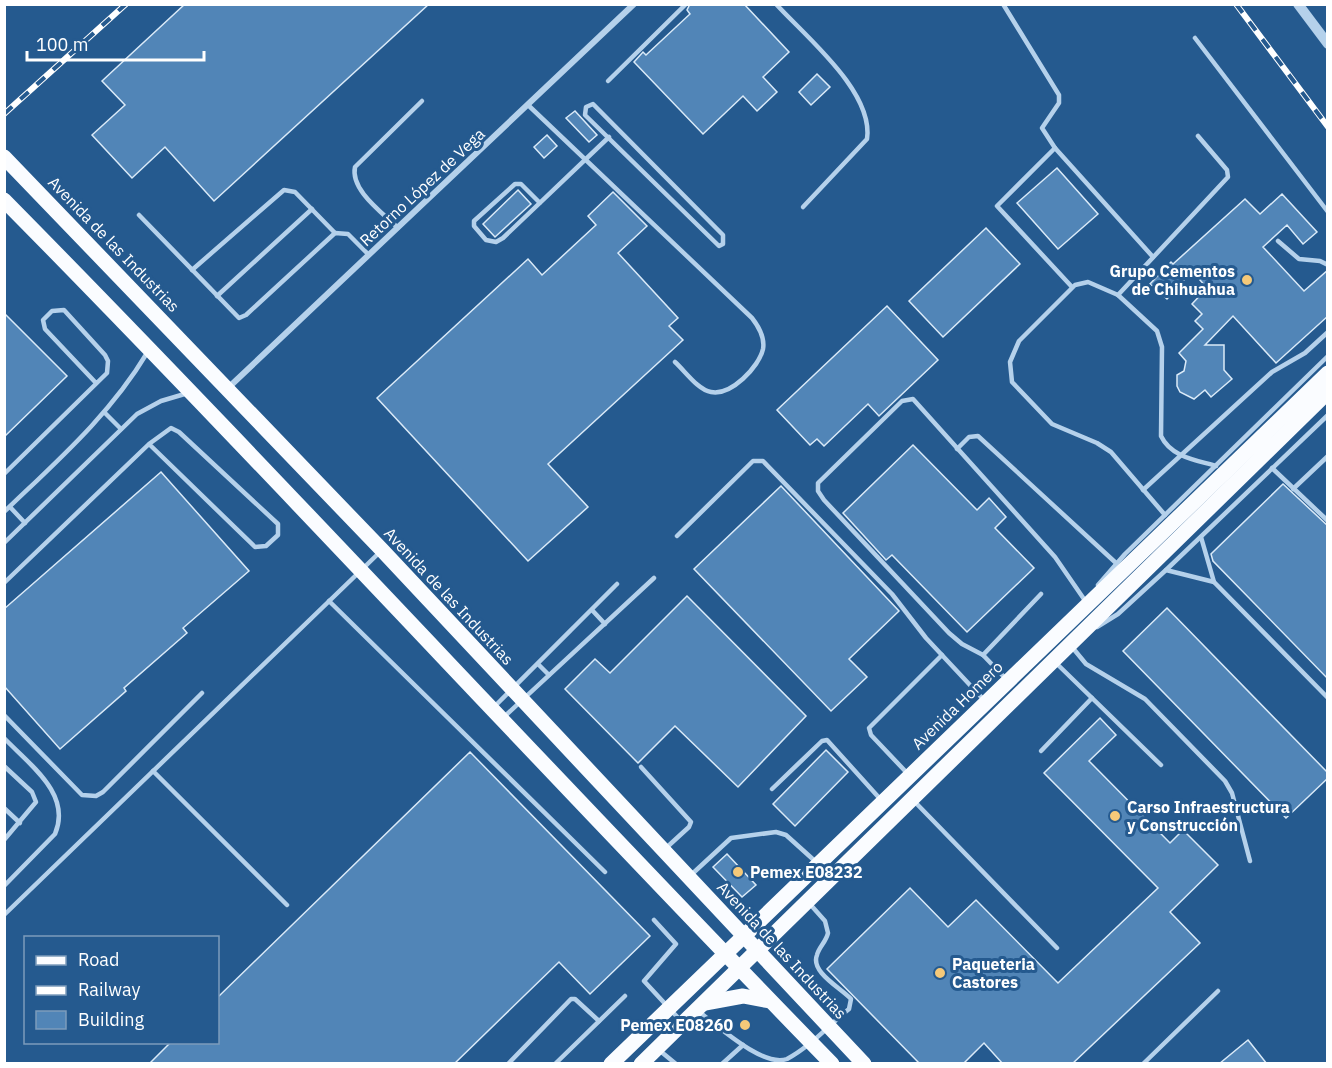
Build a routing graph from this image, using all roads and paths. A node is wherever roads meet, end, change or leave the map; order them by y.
1 (634, 4) edge
2 (686, 4) edge
3 (776, 4) edge
4 (1003, 4) edge
5 (1302, 6) edge
6 (1195, 38) dead end
7 (1328, 44) edge
8 (608, 81) dead end
9 (422, 101) dead end
10 (528, 105) junction
11 (1198, 136) dead end
12 (609, 137) junction
13 (1055, 148) junction
14 (4, 157) edge
15 (587, 160) junction
16 (4, 200) edge
17 (540, 203) junction
18 (803, 207) dead end
19 (312, 209) junction
20 (1328, 212) edge
21 (139, 215) dead end
22 (398, 228) junction
23 (335, 233) junction
24 (1278, 241) dead end
25 (369, 255) junction
26 (1153, 257) junction
27 (1328, 265) edge
28 (192, 270) junction
29 (1072, 287) junction
30 (1118, 295) junction
31 (217, 297) junction
32 (1328, 333) edge
33 (150, 348) junction
34 (1328, 356) edge
35 (675, 362) dead end
36 (1328, 373) edge
37 (96, 383) junction
38 (228, 388) junction
39 (192, 391) junction
40 (1328, 392) edge
41 (208, 407) junction
42 (105, 413) junction
43 (1326, 418) edge
44 (121, 429) junction
45 (1268, 441) junction
46 (149, 444) junction
47 (957, 449) junction
48 (1180, 455) junction
49 (1328, 456) edge
50 (1216, 466) junction
51 (1272, 468) junction
52 (4, 474) edge
53 (1293, 489) junction
54 (1143, 490) junction
55 (10, 507) junction
56 (4, 512) edge
57 (1165, 515) junction
58 (1328, 521) edge
59 (25, 523) junction
60 (677, 536) dead end
61 (1201, 537) junction
62 (4, 543) edge
63 (382, 550) junction
64 (1116, 563) junction
65 (362, 569) junction
66 (1166, 570) junction
67 (654, 578) dead end
68 (1214, 582) junction
69 (4, 583) edge
70 (617, 584) dead end
71 (1041, 594) dead end
72 (329, 601) junction
73 (1086, 602) junction
74 (592, 610) junction
75 (1075, 617) junction
76 (605, 624) junction
77 (1083, 633) junction
78 (1070, 645) junction
79 (942, 655) junction
80 (983, 655) junction
81 (1054, 661) junction
82 (538, 664) junction
83 (549, 675) junction
84 (1008, 681) junction
85 (202, 693) dead end
86 (518, 694) junction
87 (1092, 698) junction
88 (1328, 698) edge
89 (986, 702) junction
90 (497, 713) junction
91 (4, 715) edge
92 (4, 738) edge
93 (1041, 751) dead end
94 (1161, 765) dead end
95 (4, 766) edge
96 (641, 767) dead end
97 (153, 771) junction
98 (909, 775) junction
99 (772, 789) dead end
100 (912, 799) junction
101 (882, 801) junction
102 (4, 808) edge
103 (20, 823) junction
104 (4, 840) edge
105 (664, 850) junction
106 (1250, 861) dead end
107 (818, 863) junction
108 (605, 872) dead end
109 (689, 877) junction
110 (4, 886) edge
111 (807, 901) junction
112 (287, 905) dead end
113 (4, 915) edge
114 (654, 920) dead end
115 (743, 935) junction
116 (1057, 948) dead end
117 (757, 949) junction
118 (724, 955) junction
119 (737, 969) junction
120 (1218, 991) dead end
121 (625, 996) dead end
122 (771, 1001) junction
123 (699, 1007) junction
124 (668, 1008) junction
125 (599, 1021) junction
126 (682, 1023) junction
127 (828, 1026) junction
128 (811, 1042) junction
129 (743, 1045) junction
130 (657, 1048) junction
131 (508, 1064) edge
132 (555, 1064) edge
133 (611, 1064) edge
134 (641, 1064) edge
135 (676, 1064) edge
136 (722, 1064) edge
137 (832, 1064) edge
138 (864, 1064) edge
139 (1143, 1064) edge

1 - 10 street, Retorno López de Vega
2 - 8 lane
3 - 18 lane
4 - 13 lane
5 - 7 street
6 - 20 lane
9 - 22 lane
10 - 15 lane
10 - 22 street, Retorno López de Vega
11 - 26 lane
12 - 12 lane
12 - 15 lane
13 - 26 lane
13 - 29 lane
14 - 38 main road, Avenida de las Industrias
15 - 17 lane
15 - 35 lane
16 - 33 main road
17 - 17 lane
19 - 23 lane
19 - 28 lane
19 - 31 lane
21 - 28 lane
22 - 25 street, Retorno López de Vega
23 - 25 lane
23 - 31 lane
24 - 27 lane
25 - 38 street, Retorno López de Vega
26 - 30 lane
28 - 31 lane
29 - 30 lane
29 - 54 lane
30 - 48 lane
32 - 48 lane
33 - 39 main road
33 - 42 lane
34 - 50 lane
36 - 45 main road, Avenida Homero
37 - 37 lane
37 - 52 lane
38 - 41 main road
38 - 63 main road, Avenida de las Industrias
39 - 41 main road
39 - 44 lane
40 - 45 main road, Avenida Homero
41 - 65 main road
42 - 44 lane
42 - 55 lane
43 - 51 lane
44 - 59 lane
45 - 75 main road, Avenida Homero
45 - 77 main road, Avenida Homero
46 - 46 lane
46 - 69 lane
47 - 64 lane
47 - 73 lane
47 - 80 lane
48 - 50 lane
48 - 54 lane
49 - 53 lane
50 - 57 lane
51 - 53 lane
51 - 61 lane
53 - 58 lane
54 - 57 lane
55 - 56 lane
55 - 59 lane
57 - 64 lane
59 - 62 lane
60 - 79 lane
61 - 66 lane
61 - 68 lane
63 - 65 lane
63 - 86 main road, Avenida de las Industrias
64 - 73 lane
65 - 72 lane
65 - 90 main road
66 - 68 lane
66 - 77 lane
67 - 76 lane
68 - 88 lane
70 - 74 lane
71 - 80 lane
72 - 97 lane
72 - 108 lane
73 - 75 lane
74 - 76 lane
74 - 82 lane
75 - 84 main road, Avenida Homero
76 - 83 lane
77 - 78 main road, Avenida Homero
78 - 81 main road, Avenida Homero
78 - 106 lane
79 - 89 lane
79 - 98 lane
80 - 84 lane
81 - 87 lane
81 - 100 main road, Avenida Homero
82 - 83 lane
82 - 86 lane
83 - 86 lane
84 - 89 main road, Avenida Homero
85 - 91 lane
86 - 90 lane
86 - 90 lane
86 - 105 main road, Avenida de las Industrias
87 - 93 lane
87 - 94 lane
89 - 98 main road, Avenida Homero
90 - 118 main road
92 - 110 lane
95 - 103 lane
96 - 105 lane
97 - 112 lane
97 - 113 lane
98 - 101 main road, Avenida Homero
99 - 101 lane
100 - 111 main road, Avenida Homero
100 - 116 lane
101 - 107 main road, Avenida Homero
102 - 103 lane
103 - 104 lane
105 - 109 main road, Avenida de las Industrias
107 - 109 lane
107 - 115 main road, Avenida Homero
109 - 115 main road, Avenida de las Industrias
111 - 117 main road, Avenida Homero
111 - 127 lane
114 - 124 lane
115 - 117 main road, Avenida de las Industrias
115 - 118 main road, Avenida Homero
117 - 119 main road, Avenida Homero
117 - 127 main road, Avenida de las Industrias
118 - 119 main road
118 - 124 main road, Avenida Homero
119 - 122 main road
119 - 123 main road, Avenida Homero
120 - 139 lane
121 - 125 lane
122 - 123 main road
122 - 128 main road
123 - 126 main road, Avenida Homero
123 - 129 lane
124 - 126 lane
124 - 133 main road, Avenida Homero
125 - 131 lane
125 - 132 lane
126 - 130 main road, Avenida Homero
127 - 128 lane
127 - 138 main road, Avenida de las Industrias
128 - 129 lane
128 - 137 main road
129 - 136 lane
130 - 134 main road, Avenida Homero
130 - 135 lane

